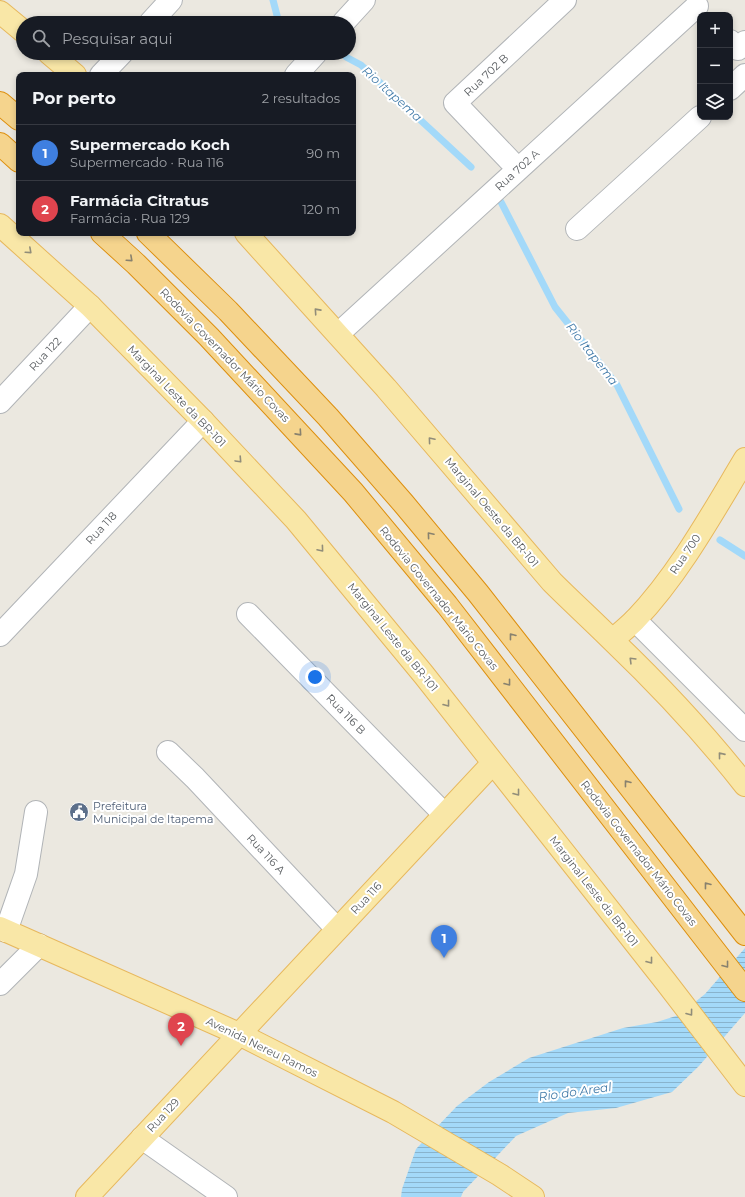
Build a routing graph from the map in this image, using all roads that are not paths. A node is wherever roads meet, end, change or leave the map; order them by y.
1 (171, 0) edge
2 (364, 0) edge
3 (565, 0) edge
4 (698, 7) edge
5 (0, 12) edge
6 (156, 16) edge
7 (349, 16) edge
8 (16, 25) edge
9 (57, 60) edge
10 (115, 60) edge
11 (310, 60) edge
12 (71, 72) edge
13 (104, 72) edge
14 (299, 72) edge
15 (745, 75) edge
16 (733, 86) edge
17 (0, 103) edge
18 (16, 116) edge
19 (697, 120) edge
20 (0, 144) edge
21 (16, 158) edge
22 (518, 170) junction
23 (0, 225) edge
24 (577, 229) dead end
25 (105, 236) edge
26 (151, 236) edge
27 (249, 236) edge
28 (90, 306) junction
29 (338, 334) junction
30 (0, 402) edge
31 (203, 421) junction
32 (745, 459) edge
33 (248, 614) dead end
34 (635, 620) junction
35 (0, 635) edge
36 (613, 640) junction
37 (745, 730) edge
38 (168, 752) dead end
39 (493, 763) junction
40 (745, 785) edge
41 (36, 812) dead end
42 (444, 814) junction
43 (338, 929) junction
44 (3, 930) edge
45 (745, 934) edge
46 (39, 945) junction
47 (0, 984) edge
48 (745, 990) edge
49 (240, 1034) junction
50 (739, 1077) edge
51 (142, 1138) junction
52 (87, 1197) edge
53 (226, 1197) edge
54 (533, 1197) edge

1 - 6 street
2 - 7 street
3 - 22 street, Rua 702 B
4 - 22 street, Rua 702 A
5 - 8 main road
9 - 12 main road
10 - 13 street
11 - 14 street
15 - 16 street
17 - 18 highway
19 - 24 street
20 - 21 highway
22 - 29 street, Rua 702 A
23 -> 28 main road, Marginal Leste da BR-101
25 -> 48 highway, Rodovia Governador Mário Covas
45 -> 26 highway
29 -> 27 main road, Marginal Oeste da BR-101
28 - 30 street, Rua 122
28 - 31 main road, Marginal Leste da BR-101
36 -> 29 main road, Marginal Oeste da BR-101
31 - 35 street, Rua 118
31 -> 39 main road, Marginal Leste da BR-101
32 - 34 main road, Rua 700
33 - 42 street, Rua 116 B
34 - 36 main road, Rua 700
34 - 37 street
40 -> 36 main road, Marginal Oeste da BR-101
38 - 43 street, Rua 116 A
39 - 42 main road, Rua 116
39 -> 50 main road, Marginal Leste da BR-101
41 - 44 street
42 - 43 main road, Rua 116
43 - 49 main road, Rua 116
44 - 46 main road, Avenida Nereu Ramos
46 - 47 street
46 - 49 main road, Avenida Nereu Ramos
49 - 51 main road, Rua 129
49 - 54 main road, Avenida Nereu Ramos
51 - 52 main road, Rua 129
51 - 53 street

